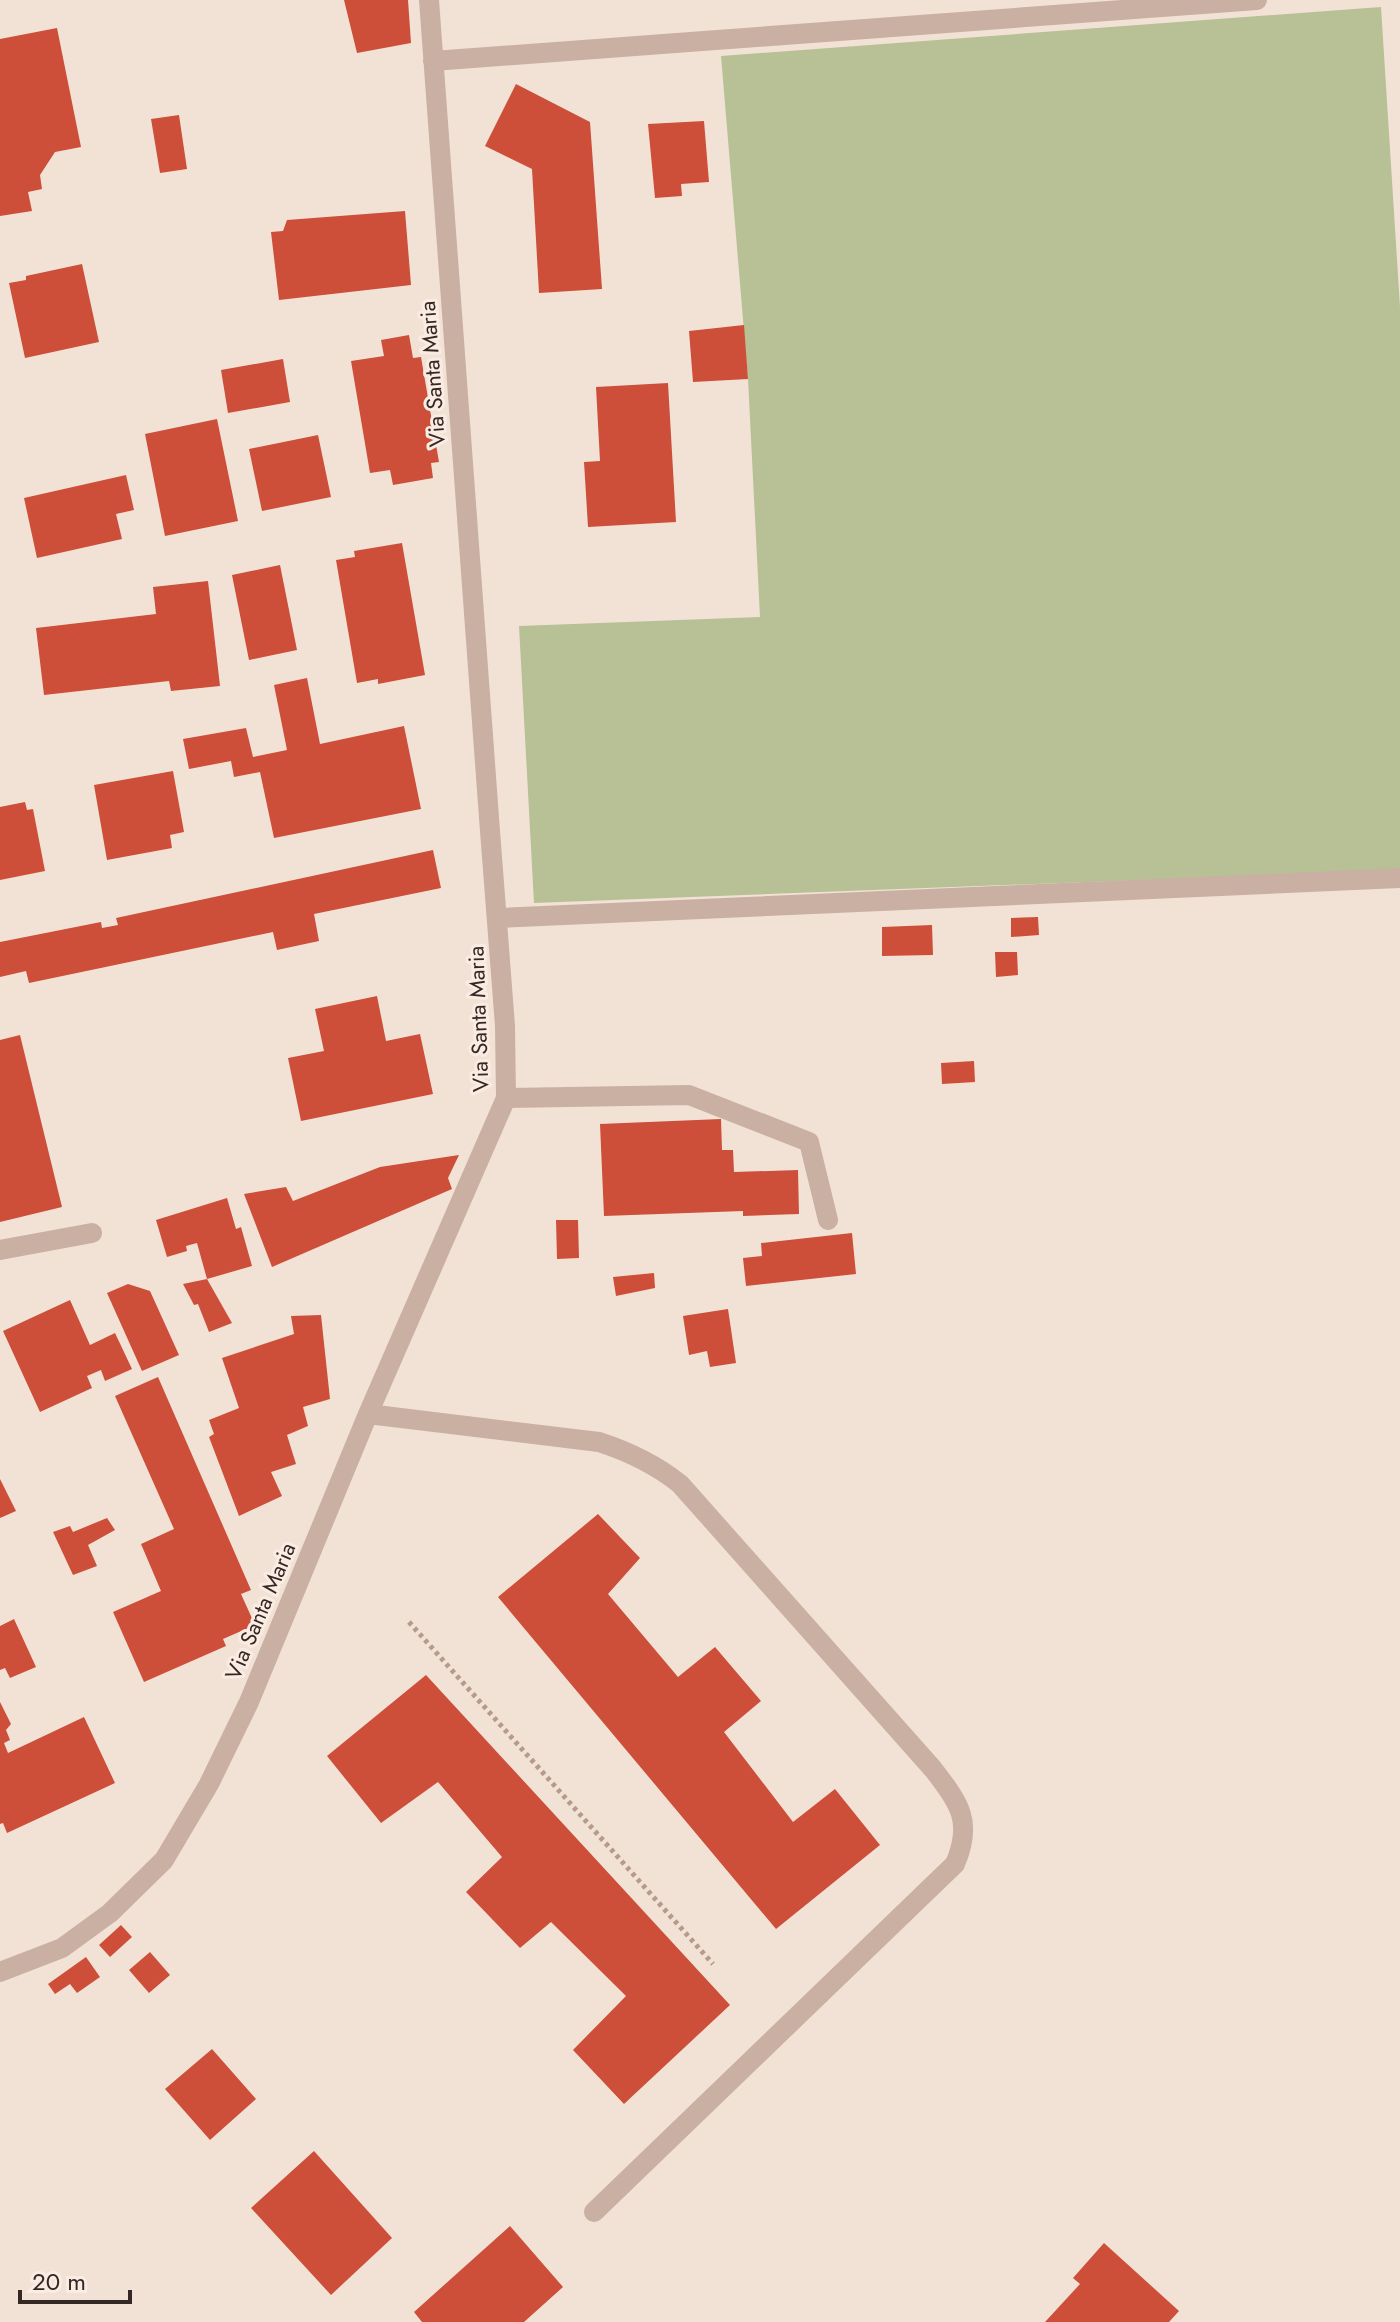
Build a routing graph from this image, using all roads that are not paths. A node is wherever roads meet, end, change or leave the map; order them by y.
1 (429, 0) edge
2 (1257, 0) edge
3 (433, 61) junction
4 (1400, 878) edge
5 (499, 918) junction
6 (506, 1098) junction
7 (828, 1220) dead end
8 (92, 1233) dead end
9 (0, 1250) edge
10 (368, 1414) junction
11 (0, 1972) edge
12 (594, 2212) dead end

1 - 3 street, Via Santa Maria
2 - 3 street
3 - 5 street, Via Santa Maria
4 - 5 street
5 - 6 street, Via Santa Maria
6 - 7 street
6 - 10 street, Via Santa Maria
8 - 9 street
10 - 11 street, Via Santa Maria
10 - 12 street

